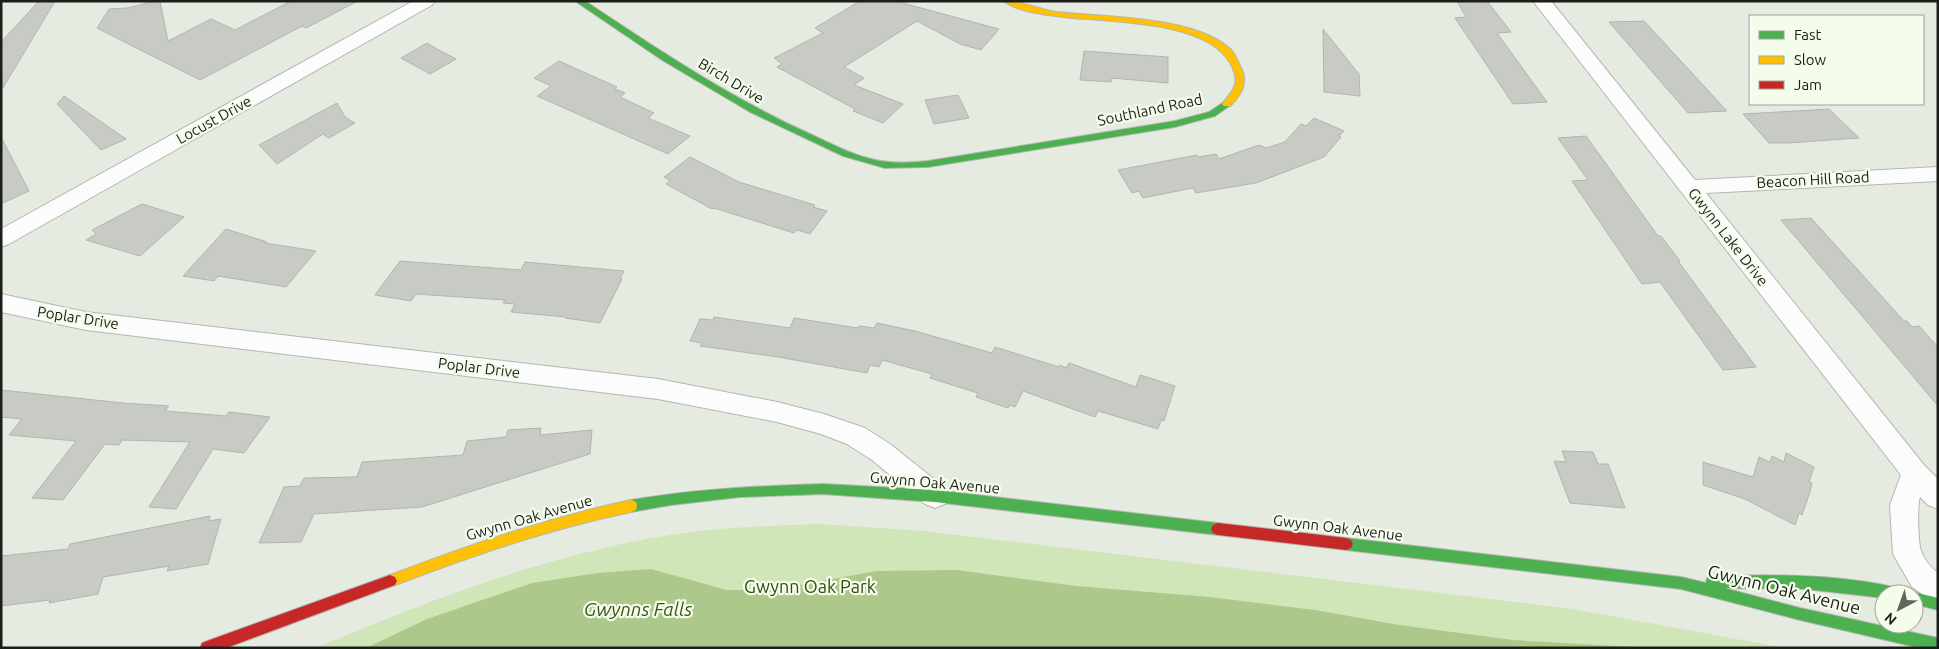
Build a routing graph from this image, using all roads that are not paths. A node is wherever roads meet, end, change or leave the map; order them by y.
1 (426, 1) edge
2 (579, 1) edge
3 (1008, 1) edge
4 (1549, 2) edge
5 (879, 164) joint
6 (1938, 174) edge
7 (1688, 187) junction
8 (1, 239) edge
9 (1, 303) edge
10 (1926, 472) edge
11 (935, 496) junction
12 (1938, 497) edge
13 (1681, 583) junction
14 (1874, 589) edge
15 (1938, 589) edge
16 (1924, 600) edge
17 (1938, 604) edge
18 (1938, 645) edge
19 (207, 648) edge

1 - 8 street, Locust Drive
2 - 5 main road, Birch Drive
3 - 5 main road, Southland Road
4 - 7 street, Gwynn Lake Drive
6 - 7 street, Beacon Hill Road
7 - 10 street, Gwynn Lake Drive
9 - 11 street, Poplar Drive
10 - 12 street, Gwynn Lake Drive
10 - 15 street
11 - 13 main road, Gwynn Oak Avenue
11 - 19 main road, Gwynn Oak Avenue
13 - 14 main road, Gwynn Oak Avenue
13 - 18 main road, Gwynn Oak Avenue
16 - 17 main road

